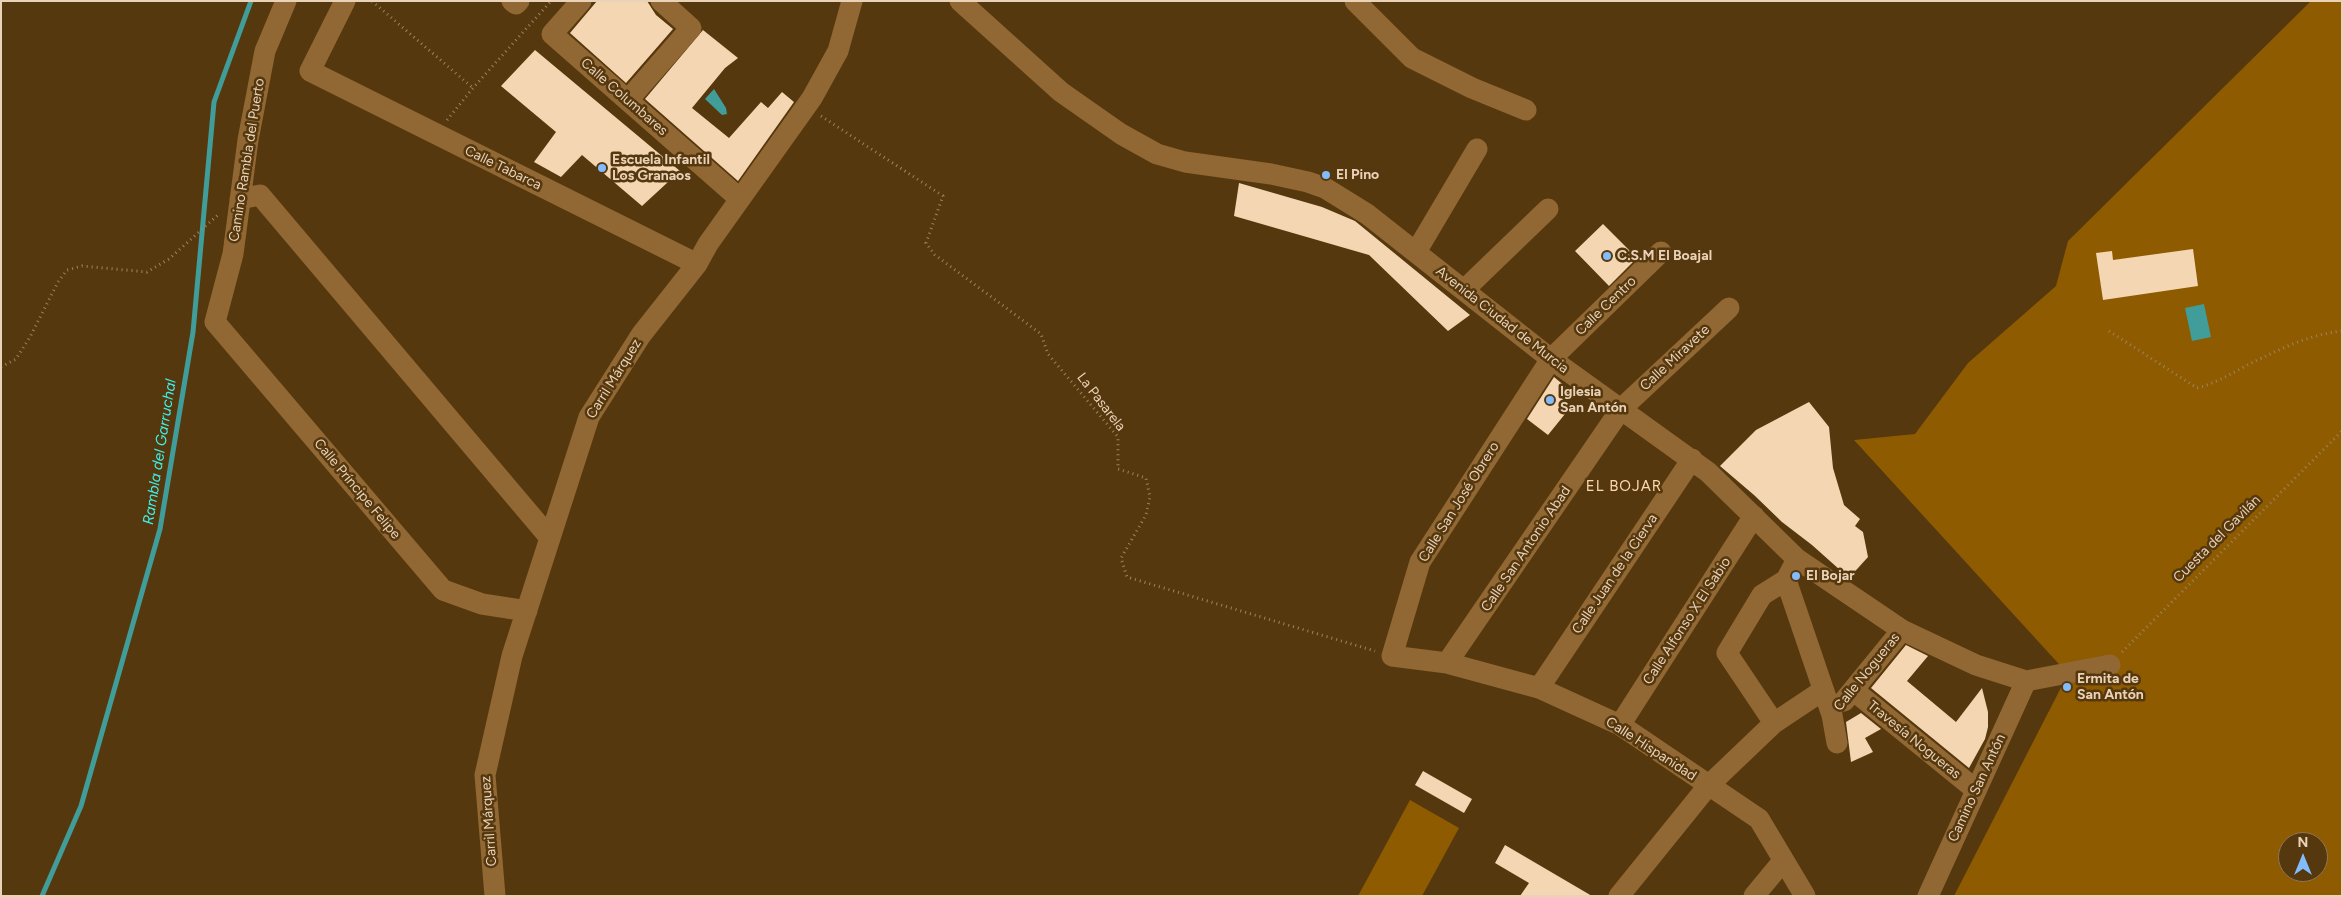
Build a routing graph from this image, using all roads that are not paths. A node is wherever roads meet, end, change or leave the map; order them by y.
1 (286, 1) edge
2 (345, 1) edge
3 (581, 1) edge
4 (660, 1) edge
5 (1355, 1) edge
6 (849, 3) edge
7 (969, 4) edge
8 (628, 100) junction
9 (1526, 110) dead end
10 (1477, 149) dead end
11 (240, 199) junction
12 (740, 199) junction
13 (1548, 209) dead end
14 (1416, 252) junction
15 (1661, 252) dead end
16 (697, 264) junction
17 (1464, 290) junction
18 (1729, 308) dead end
19 (215, 322) joint
20 (1551, 360) junction
21 (1621, 409) junction
22 (1692, 459) junction
23 (1754, 516) junction
24 (550, 538) junction
25 (1797, 559) junction
26 (1786, 580) junction
27 (526, 611) junction
28 (1902, 630) junction
29 (1392, 656) joint
30 (1447, 663) junction
31 (2110, 665) road end
32 (2026, 681) junction
33 (1539, 688) junction
34 (1853, 690) junction
35 (1822, 692) junction
36 (1832, 715) junction
37 (1774, 723) junction
38 (1620, 725) junction
39 (1837, 743) dead end
40 (1708, 786) junction
41 (1976, 790) junction
42 (1783, 861) junction
43 (495, 896) edge
44 (1619, 896) edge
45 (1754, 896) edge
46 (1805, 896) edge
47 (1928, 896) edge

1 - 11 street, Camino Rambla del Puerto
2 - 16 street, Calle Tabarca
3 - 8 street, Calle Columbares
4 - 8 street
5 - 9 street
6 - 12 street, Carril Márquez
7 - 14 street, Avenida Ciudad de Murcia
8 - 12 street, Calle Columbares
10 - 14 street
11 - 19 street, Camino Rambla del Puerto
11 - 24 street
12 - 16 street, Carril Márquez
13 - 17 street
14 - 17 street, Avenida Ciudad de Murcia
15 - 20 street, Calle Centro
16 - 24 street, Carril Márquez
17 - 20 street, Avenida Ciudad de Murcia
18 - 21 street, Calle Miravete
19 - 27 street, Calle Príncipe Felipe
20 - 21 street, Avenida Ciudad de Murcia
20 - 29 street, Calle San José Obrero
21 - 22 street, Avenida Ciudad de Murcia
21 - 30 street, Calle San Antonio Abad
22 - 23 street, Avenida Ciudad de Murcia
22 - 33 street, Calle Juan de la Cierva
23 - 25 street, Avenida Ciudad de Murcia
23 - 38 street, Calle Alfonso X El Sabio
24 - 27 street, Carril Márquez
25 - 26 street
25 - 28 street, Avenida Ciudad de Murcia
26 - 35 street
26 - 37 street
27 - 43 street, Carril Márquez
28 - 32 street, Avenida Ciudad de Murcia
28 - 34 street, Calle Nogueras
29 - 30 street, Calle Hispanidad
30 - 33 street, Calle Hispanidad
31 - 32 street
32 - 41 street, Camino San Antón
33 - 38 street, Calle Hispanidad
34 - 36 street, Calle Nogueras
34 - 41 street, Travesía Nogueras
35 - 36 street
35 - 37 street
36 - 39 street
37 - 40 street
38 - 40 street, Calle Hispanidad
40 - 42 street, Calle Hispanidad
40 - 44 street
41 - 47 street, Camino San Antón
42 - 45 street
42 - 46 street, Calle Hispanidad

